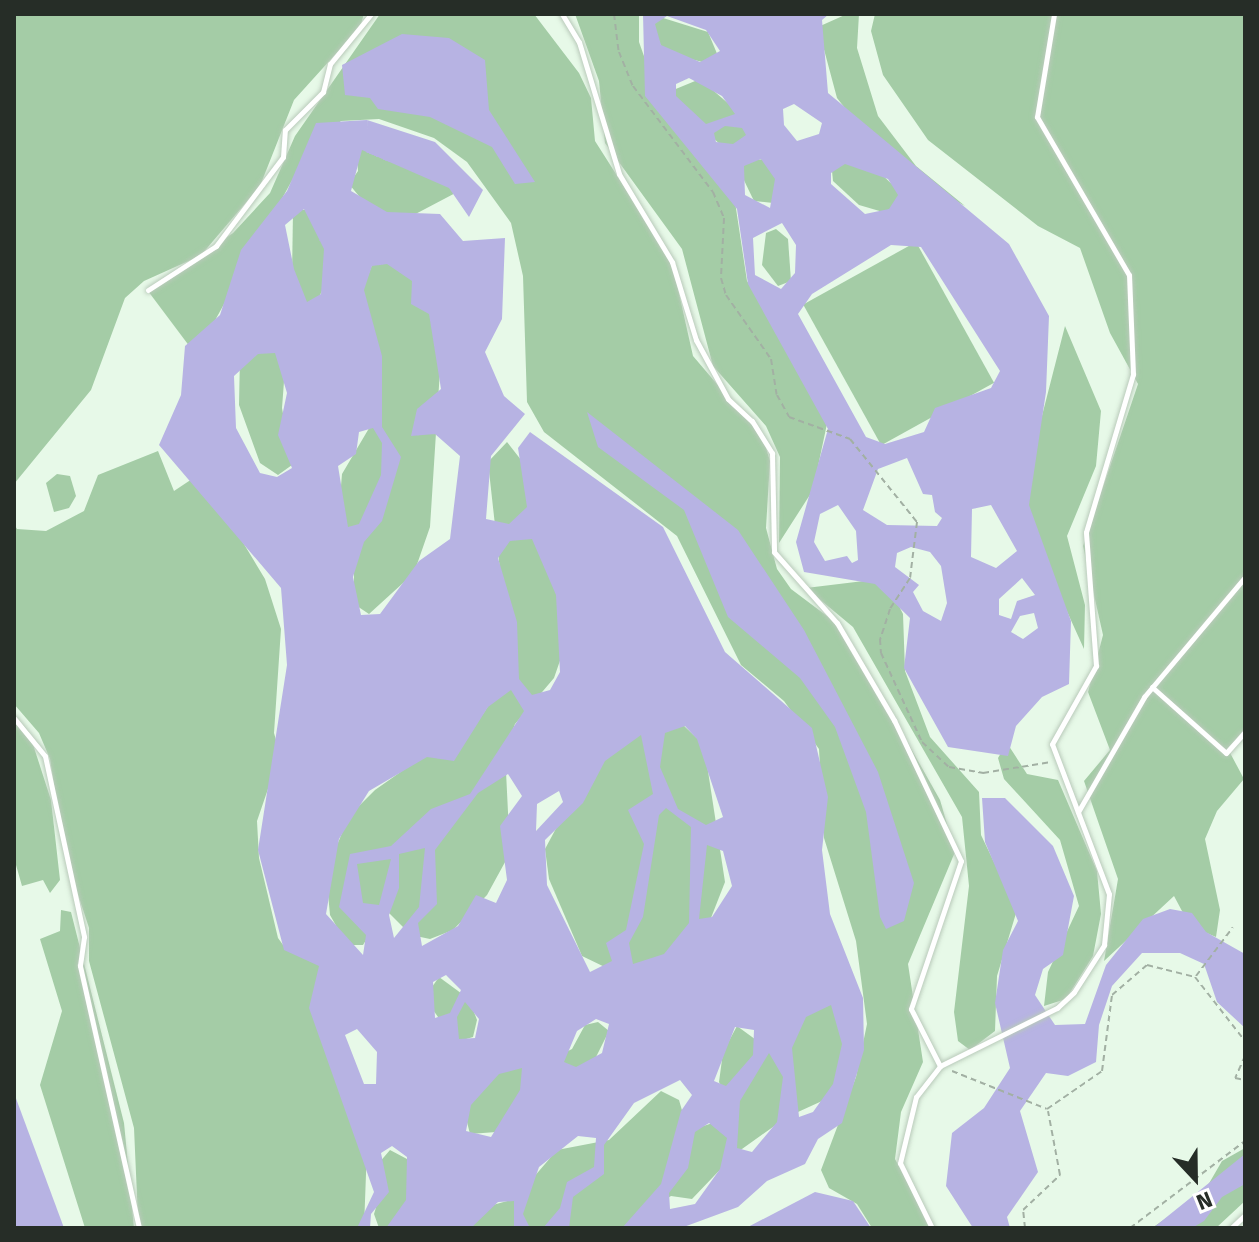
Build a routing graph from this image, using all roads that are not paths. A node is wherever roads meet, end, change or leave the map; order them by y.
1 (371, 14) edge
2 (562, 14) edge
3 (1054, 14) edge
4 (148, 290) dead end
5 (1245, 577) edge
6 (1152, 687) junction
7 (14, 718) edge
8 (1245, 732) edge
9 (1077, 813) junction
10 (940, 1066) junction
11 (1245, 1215) edge
12 (139, 1228) edge
13 (932, 1228) edge
14 (1231, 1228) edge

1 - 4 lane
2 - 10 lane
3 - 9 lane
5 - 6 lane
6 - 8 lane
6 - 9 lane
7 - 12 lane
9 - 10 lane
10 - 13 lane
11 - 14 lane

